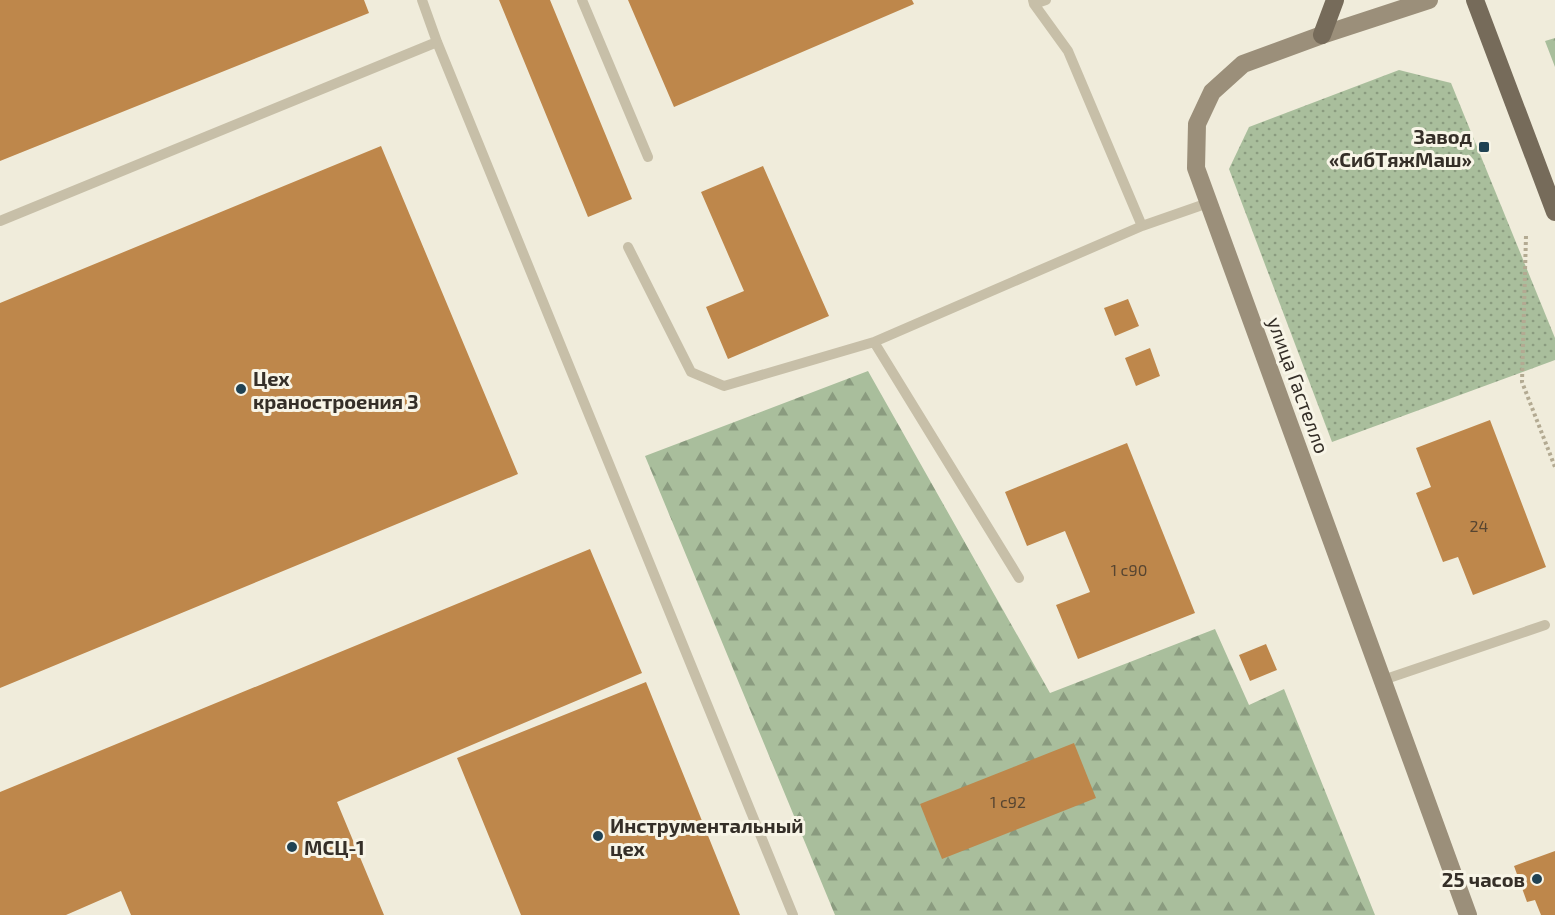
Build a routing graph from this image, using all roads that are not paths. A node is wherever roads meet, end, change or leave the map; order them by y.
1 (422, 0) edge
2 (582, 0) edge
3 (1046, 0) edge
4 (1335, 0) edge
5 (1429, 0) edge
6 (1474, 0) edge
7 (1034, 2) edge
8 (1322, 35) junction
9 (437, 42) junction
10 (648, 158) dead end
11 (1208, 203) junction
12 (1555, 212) edge
13 (0, 221) edge
14 (1142, 226) junction
15 (628, 247) dead end
16 (874, 342) junction
17 (1019, 578) dead end
18 (1545, 625) dead end
19 (1383, 680) junction
20 (793, 915) edge
21 (1468, 915) edge

1 - 9 lane
2 - 10 lane
3 - 7 lane
4 - 8 main road
5 - 8 main road, улица Гастелло
6 - 12 main road
7 - 14 lane
8 - 11 main road, улица Гастелло
9 - 13 lane
9 - 20 lane
11 - 14 lane
11 - 19 main road, улица Гастелло
14 - 16 lane
15 - 16 lane
16 - 17 lane
18 - 19 lane
19 - 21 main road, улица Гастелло

